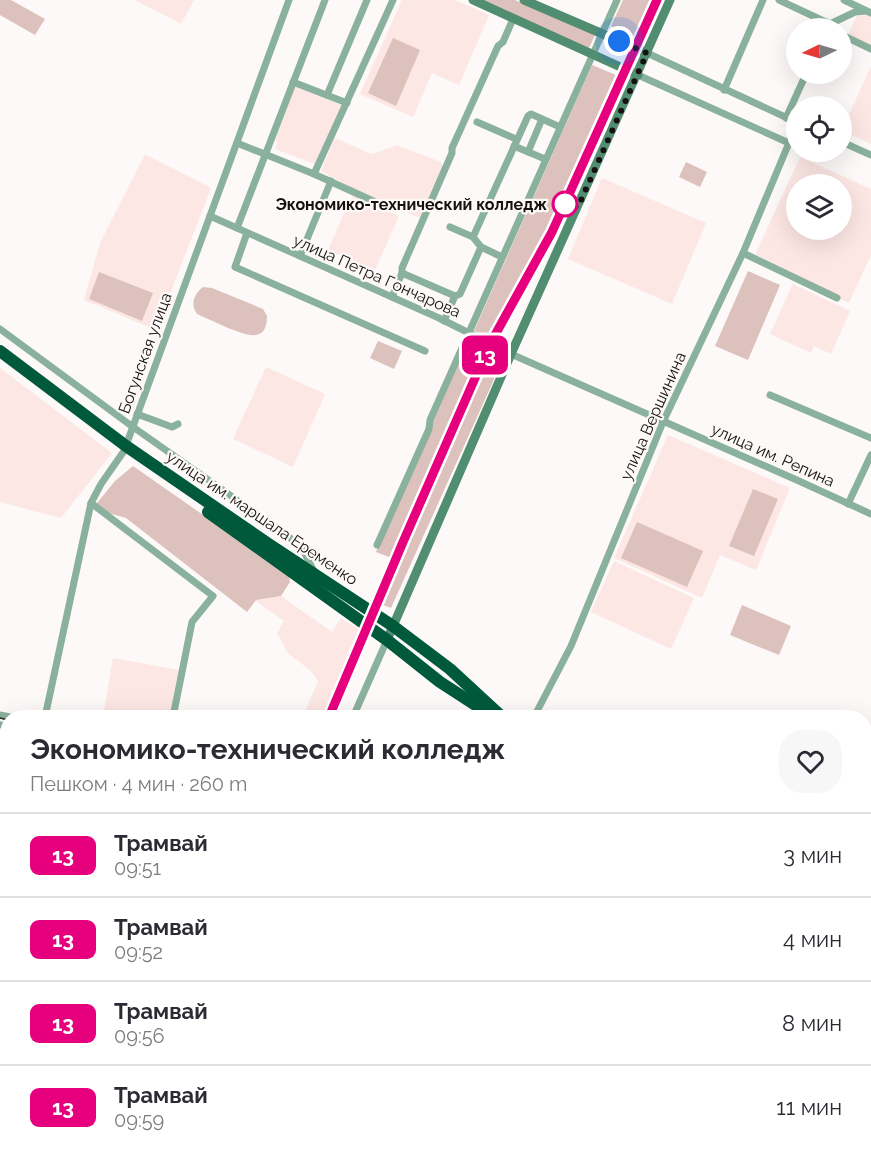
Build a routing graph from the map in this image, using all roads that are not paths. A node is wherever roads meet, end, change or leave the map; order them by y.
1 (289, 0) edge
2 (325, 0) edge
3 (367, 0) edge
4 (393, 0) edge
5 (472, 0) edge
6 (524, 0) edge
7 (617, 0) edge
8 (670, 0) edge
9 (764, 0) edge
10 (779, 0) edge
11 (844, 0) edge
12 (869, 12) edge
13 (812, 18) edge
14 (844, 18) edge
15 (513, 19) junction
16 (602, 34) junction
17 (852, 40) edge
18 (871, 49) edge
19 (647, 53) junction
20 (592, 55) junction
21 (638, 75) junction
22 (293, 82) junction
23 (724, 90) junction
24 (327, 95) junction
25 (347, 103) junction
26 (786, 118) edge
27 (542, 119) junction
28 (477, 122) dead end
29 (560, 127) junction
30 (786, 141) edge
31 (515, 142) junction
32 (237, 143) junction
33 (852, 146) edge
34 (786, 149) edge
35 (528, 152) junction
36 (266, 154) junction
37 (871, 155) edge
38 (545, 159) junction
39 (314, 174) junction
40 (330, 181) junction
41 (382, 205) dead end
42 (210, 216) junction
43 (450, 227) dead end
44 (237, 228) junction
45 (247, 232) junction
46 (473, 237) junction
47 (481, 248) junction
48 (743, 253) junction
49 (300, 256) junction
50 (502, 257) junction
51 (402, 273) junction
52 (455, 296) junction
53 (392, 297) junction
54 (837, 298) dead end
55 (444, 321) junction
56 (0, 329) edge
57 (468, 333) junction
58 (0, 351) edge
59 (425, 351) dead end
60 (512, 354) junction
61 (0, 358) edge
62 (770, 396) dead end
63 (137, 414) junction
64 (663, 422) junction
65 (178, 424) dead end
66 (133, 427) junction
67 (871, 438) edge
68 (125, 449) junction
69 (871, 455) edge
70 (91, 502) junction
71 (848, 504) junction
72 (871, 514) edge
73 (377, 545) dead end
74 (315, 574) junction
75 (307, 585) junction
76 (393, 626) junction
77 (387, 640) junction
78 (450, 669) junction
79 (440, 682) junction
80 (46, 710) edge
81 (174, 710) edge
82 (356, 710) edge
83 (483, 710) edge
84 (494, 710) edge
85 (539, 710) edge

1 - 32 street, Богунская улица
2 - 22 street
3 - 24 street
4 - 25 street
5 - 15 main road
6 - 16 main road
7 - 16 street
8 - 19 main road
9 - 23 street
10 - 13 street
11 - 12 street
12 - 14 street
15 - 20 main road
15 - 51 street
16 - 19 main road
16 - 20 street
17 - 18 street
19 - 21 main road
19 - 23 street
20 - 21 main road
20 - 29 street
21 - 30 street
21 - 60 main road
22 - 24 street
22 - 36 street
23 - 26 street
24 - 25 street
25 - 39 street
27 - 29 street
27 - 31 street
27 - 35 street
28 - 31 street
29 - 38 street
31 - 35 street
31 - 46 street
32 - 36 street
32 - 42 street, Богунская улица
33 - 37 street
34 - 48 street, улица Вершинина
35 - 38 street
36 - 39 street
36 - 44 street
38 - 50 street
39 - 40 street
40 - 41 street
40 - 49 street
42 - 44 street, улица Петра Гончарова
42 - 63 street, Богунская улица
43 - 46 street
44 - 45 street, улица Петра Гончарова
45 - 49 street, улица Петра Гончарова
45 - 59 street
46 - 47 street
47 - 50 street
47 - 52 street
48 - 54 street
48 - 64 street, улица Вершинина
49 - 53 street, улица Петра Гончарова
50 - 57 street
51 - 52 street
51 - 53 street
52 - 55 street
53 - 55 street, улица Петра Гончарова
55 - 57 street, улица Петра Гончарова
56 - 66 street
57 - 60 street, улица Петра Гончарова
57 - 73 street
58 - 68 highway, улица им. маршала Еременко
60 - 64 street, улица Петра Гончарова
60 - 76 main road
61 - 68 highway, улица им. маршала Еременко
62 - 67 street
63 - 65 street
63 - 66 street, Богунская улица
64 - 71 street, улица им. Репина
64 - 85 street, улица Вершинина
66 - 68 street, Богунская улица
66 - 74 street
68 - 70 street, Богунская улица
68 - 74 highway, улица им. маршала Еременко
68 - 75 highway, улица им. маршала Еременко
69 - 71 street
70 - 80 street, Богунская улица
70 - 81 street
71 - 72 street, улица им. Репина
74 - 75 highway
74 - 76 highway, улица им. маршала Еременко
75 - 77 highway, улица им. маршала Еременко
76 - 77 main road
76 - 78 highway, улица им. маршала Еременко
77 - 79 highway, улица им. маршала Еременко
77 - 82 street
78 - 79 highway
78 - 84 highway, улица им. маршала Еременко
79 - 83 highway, улица им. маршала Еременко

